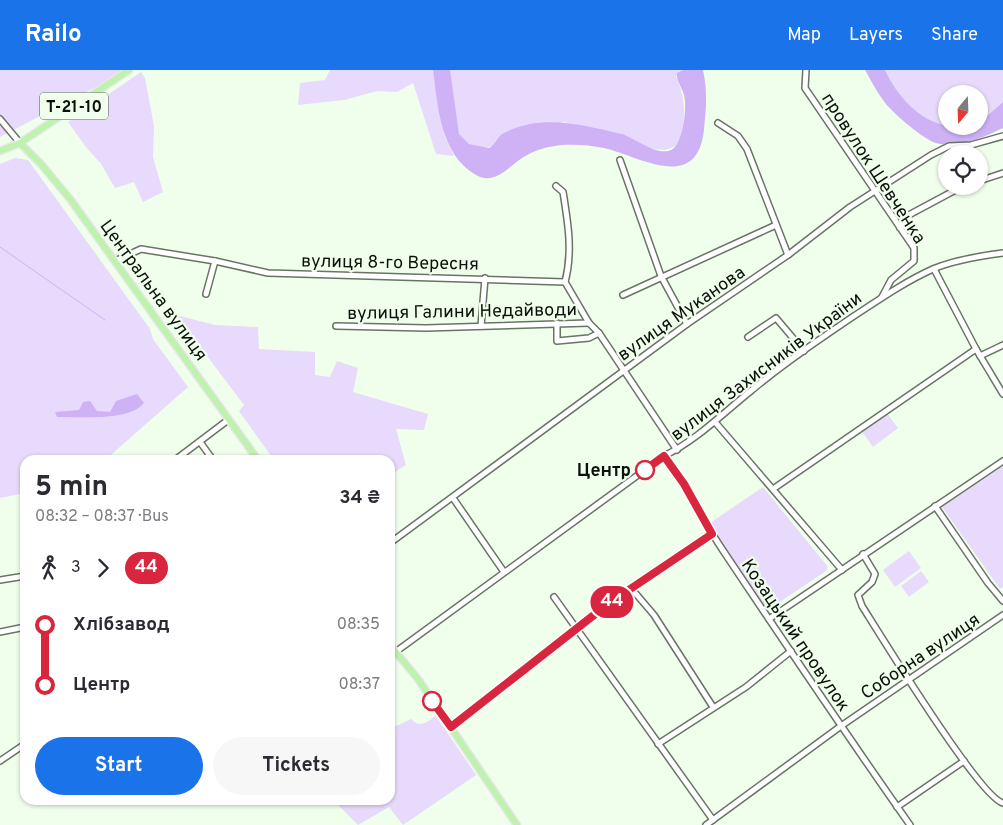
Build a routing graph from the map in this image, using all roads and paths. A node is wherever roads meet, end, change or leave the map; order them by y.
1 (128, 70) edge
2 (806, 70) edge
3 (0, 119) edge
4 (718, 123) dead end
5 (1003, 136) edge
6 (20, 143) junction
7 (0, 151) edge
8 (620, 160) dead end
9 (1003, 173) edge
10 (988, 178) edge
11 (556, 186) dead end
12 (875, 192) junction
13 (946, 195) edge
14 (776, 225) junction
15 (900, 228) junction
16 (1003, 253) edge
17 (788, 255) junction
18 (115, 261) junction
19 (215, 261) junction
20 (934, 269) junction
21 (661, 276) junction
22 (485, 278) junction
23 (565, 282) junction
24 (206, 294) dead end
25 (623, 295) dead end
26 (881, 298) junction
27 (557, 323) junction
28 (588, 323) junction
29 (687, 324) junction
30 (336, 326) dead end
31 (481, 326) junction
32 (599, 332) junction
33 (748, 337) dead end
34 (1003, 345) edge
35 (976, 349) junction
36 (804, 351) junction
37 (980, 356) junction
38 (624, 371) junction
39 (1003, 394) edge
40 (228, 420) junction
41 (715, 422) junction
42 (200, 442) junction
43 (677, 450) junction
44 (182, 455) edge
45 (209, 455) edge
46 (254, 455) edge
47 (664, 456) junction
48 (1003, 461) edge
49 (773, 489) junction
50 (453, 498) junction
51 (935, 506) junction
52 (712, 534) junction
53 (395, 539) edge
54 (863, 554) junction
55 (842, 570) junction
56 (504, 572) junction
57 (20, 577) edge
58 (0, 580) edge
59 (631, 588) junction
60 (554, 597) dead end
61 (1003, 601) edge
62 (1003, 615) edge
63 (769, 619) junction
64 (20, 628) edge
65 (578, 629) junction
66 (0, 632) edge
67 (791, 651) junction
68 (395, 653) edge
69 (395, 657) edge
70 (909, 680) junction
71 (713, 707) junction
72 (841, 726) junction
73 (451, 727) junction
74 (658, 744) junction
75 (20, 747) edge
76 (0, 761) edge
77 (964, 761) junction
78 (1002, 804) edge
79 (897, 807) junction
80 (714, 820) junction
81 (517, 825) edge
82 (706, 825) edge
83 (910, 825) edge

1 - 6 main road, Т-21-10
2 - 12 street, провулок Шевченка
3 - 6 street
4 - 14 street
5 - 12 street, вулиця Муканова
6 - 7 main road
6 - 18 main road, Центральна вулиця
8 - 21 street
9 - 10 street
11 - 23 street
12 - 15 street, провулок Шевченка
12 - 17 street, вулиця Муканова
13 - 15 street
14 - 17 street
14 - 21 street
15 - 26 street, провулок Шевченка
16 - 20 street, вулиця Захисників України
17 - 29 street, вулиця Муканова
18 - 19 street, вулиця 8-го Вересня
18 - 40 main road, Центральна вулиця
19 - 22 street, вулиця 8-го Вересня
19 - 24 street
20 - 26 street, вулиця Захисників України
20 - 35 street
21 - 25 street
21 - 29 street
22 - 23 street, вулиця 8-го Вересня
22 - 31 street
23 - 28 street
26 - 36 street, вулиця Захисників України
27 - 28 street, вулиця Галини Недайводи
27 - 31 street, вулиця Галини Недайводи
27 - 32 street
28 - 32 street
29 - 38 street, вулиця Муканова
30 - 31 street, вулиця Галини Недайводи
32 - 38 street
33 - 36 street
34 - 37 street
35 - 37 street
35 - 49 street
36 - 41 street, вулиця Захисників України
37 - 39 street
38 - 43 street
38 - 50 street, вулиця Муканова
40 - 42 street
40 - 46 main road, Центральна вулиця
41 - 43 street, вулиця Захисників України
41 - 49 street
42 - 44 street
42 - 45 street
43 - 47 street, вулиця Захисників України
47 - 52 street, Козацький провулок
47 - 56 street, вулиця Захисників України
48 - 51 street
49 - 55 street
50 - 53 street, вулиця Муканова
50 - 56 street
51 - 54 street
51 - 61 street
52 - 59 street
52 - 63 street, Козацький провулок
54 - 55 street
54 - 70 street
55 - 63 street
56 - 68 street, вулиця Захисників України
57 - 58 street
59 - 65 street
59 - 71 street
60 - 65 street
62 - 70 street, Соборна вулиця
63 - 67 street, Козацький провулок
64 - 66 street
65 - 73 street
65 - 74 street
67 - 71 street
67 - 72 street, Козацький провулок
69 - 73 main road
70 - 72 street, Соборна вулиця
70 - 77 street
71 - 74 street
72 - 79 street, Козацький провулок
72 - 80 street, Соборна вулиця
73 - 81 main road
74 - 80 street
75 - 76 street
77 - 78 street
77 - 79 street
79 - 83 street, Козацький провулок
80 - 82 street, Соборна вулиця

